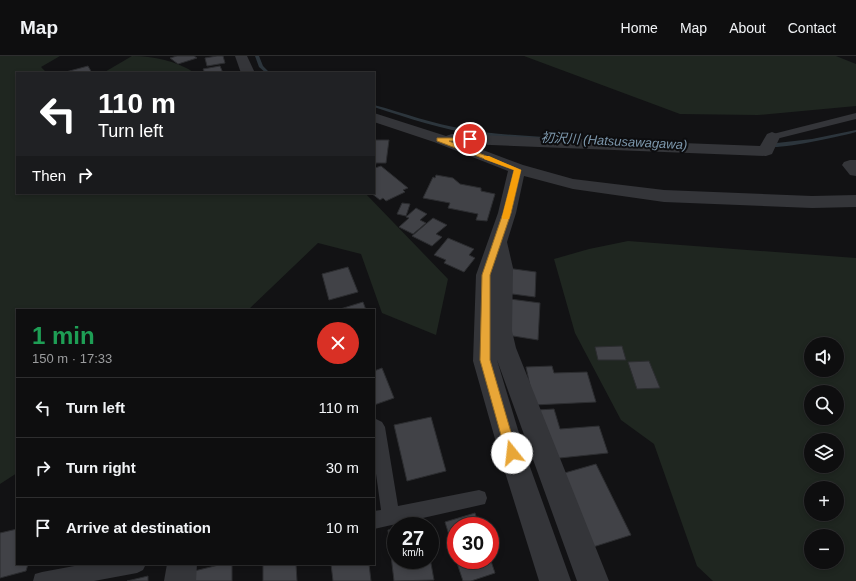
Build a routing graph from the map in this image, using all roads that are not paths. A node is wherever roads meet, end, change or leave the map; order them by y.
1 (241, 56) edge
2 (247, 72) edge
3 (856, 116) edge
4 (375, 118) edge
5 (439, 139) junction
6 (769, 144) joint
7 (856, 165) edge
8 (517, 170) junction
9 (856, 171) edge
10 (856, 201) edge
11 (497, 241) junction
12 (375, 426) edge
13 (479, 498) dead end
14 (391, 517) joint
15 (387, 518) edge
16 (375, 520) edge
17 (131, 565) edge
18 (182, 565) edge
19 (42, 581) edge
20 (180, 581) edge
21 (555, 581) edge
22 (593, 581) edge

1 - 2 street
3 - 6 lane
4 - 5 street
5 - 6 street
5 - 8 street
7 - 9 street
8 - 10 street
8 - 11 street
11 - 21 street
11 - 22 street
12 - 14 lane
13 - 14 lane
15 - 16 lane
17 - 19 lane
18 - 20 street

